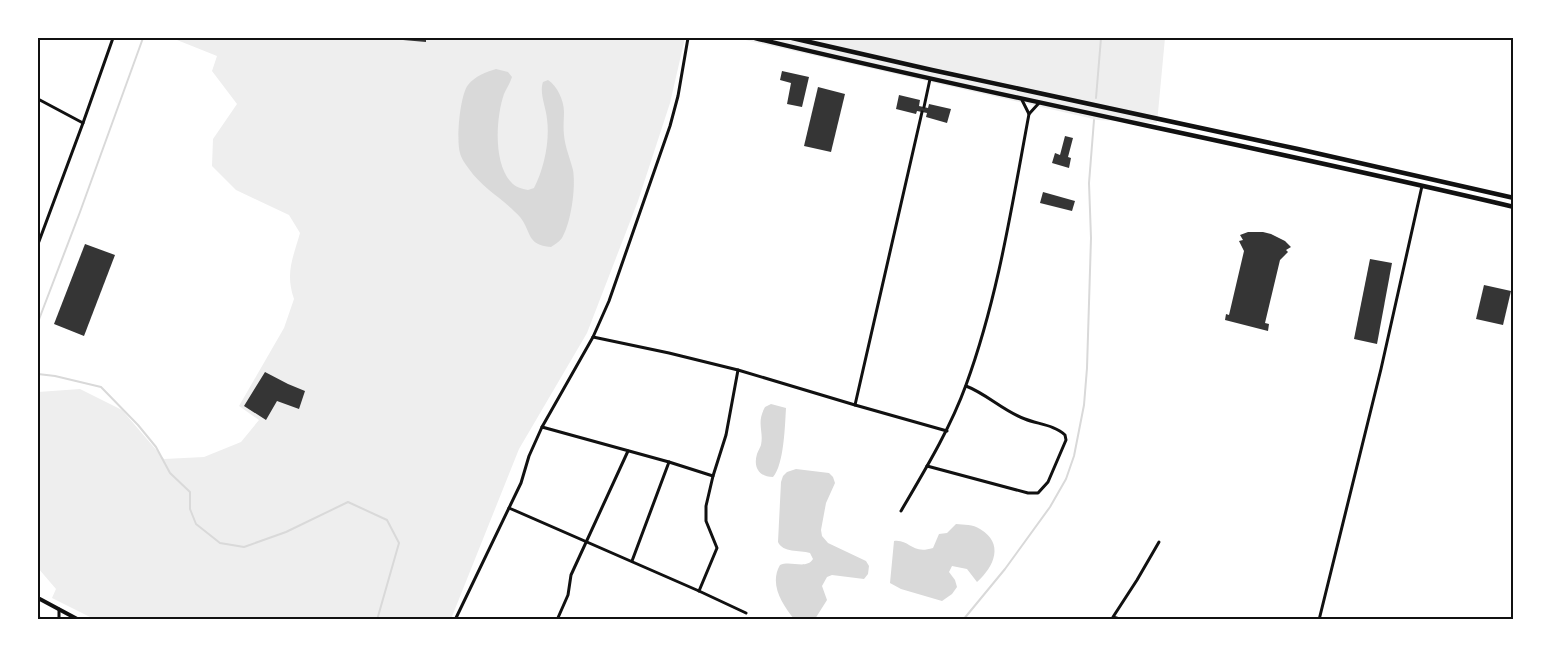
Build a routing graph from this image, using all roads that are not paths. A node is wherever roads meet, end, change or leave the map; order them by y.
1 (113, 38) edge
2 (688, 38) edge
3 (755, 38) edge
4 (792, 38) edge
5 (930, 79) junction
6 (38, 99) edge
7 (1022, 100) junction
8 (1039, 103) junction
9 (924, 107) dead end
10 (922, 112) dead end
11 (1029, 114) junction
12 (83, 123) junction
13 (1422, 186) junction
14 (1514, 198) edge
15 (1514, 207) edge
16 (38, 244) edge
17 (593, 337) junction
18 (738, 370) junction
19 (966, 386) junction
20 (855, 405) junction
21 (542, 427) junction
22 (947, 431) junction
23 (628, 451) junction
24 (669, 462) junction
25 (927, 466) junction
26 (713, 476) junction
27 (509, 508) junction
28 (901, 511) dead end
29 (587, 541) junction
30 (1159, 542) dead end
31 (632, 561) junction
32 (699, 591) junction
33 (38, 598) edge
34 (59, 609) junction
35 (746, 614) dead end
36 (59, 620) edge
37 (79, 620) edge
38 (455, 620) edge
39 (558, 620) edge
40 (1123, 620) edge
41 (1319, 620) edge

1 - 12 street
2 - 17 street
3 - 5 main road
4 - 14 main road
5 - 7 main road
5 - 9 street
6 - 12 street
7 - 8 main road
7 - 11 street
8 - 11 street
8 - 13 main road
10 - 20 street
11 - 19 street
12 - 16 street
13 - 15 main road
13 - 41 street
17 - 18 street
17 - 21 street
18 - 20 street
18 - 26 street
19 - 22 street
19 - 25 street
20 - 22 street
21 - 23 street
21 - 27 street
22 - 25 street
23 - 24 street
23 - 29 street
24 - 26 street
24 - 31 street
25 - 28 street
26 - 32 street
27 - 29 street
27 - 38 street
29 - 31 street
29 - 39 street
30 - 40 street
31 - 32 street
32 - 35 street
33 - 34 street
34 - 36 street
34 - 37 street

